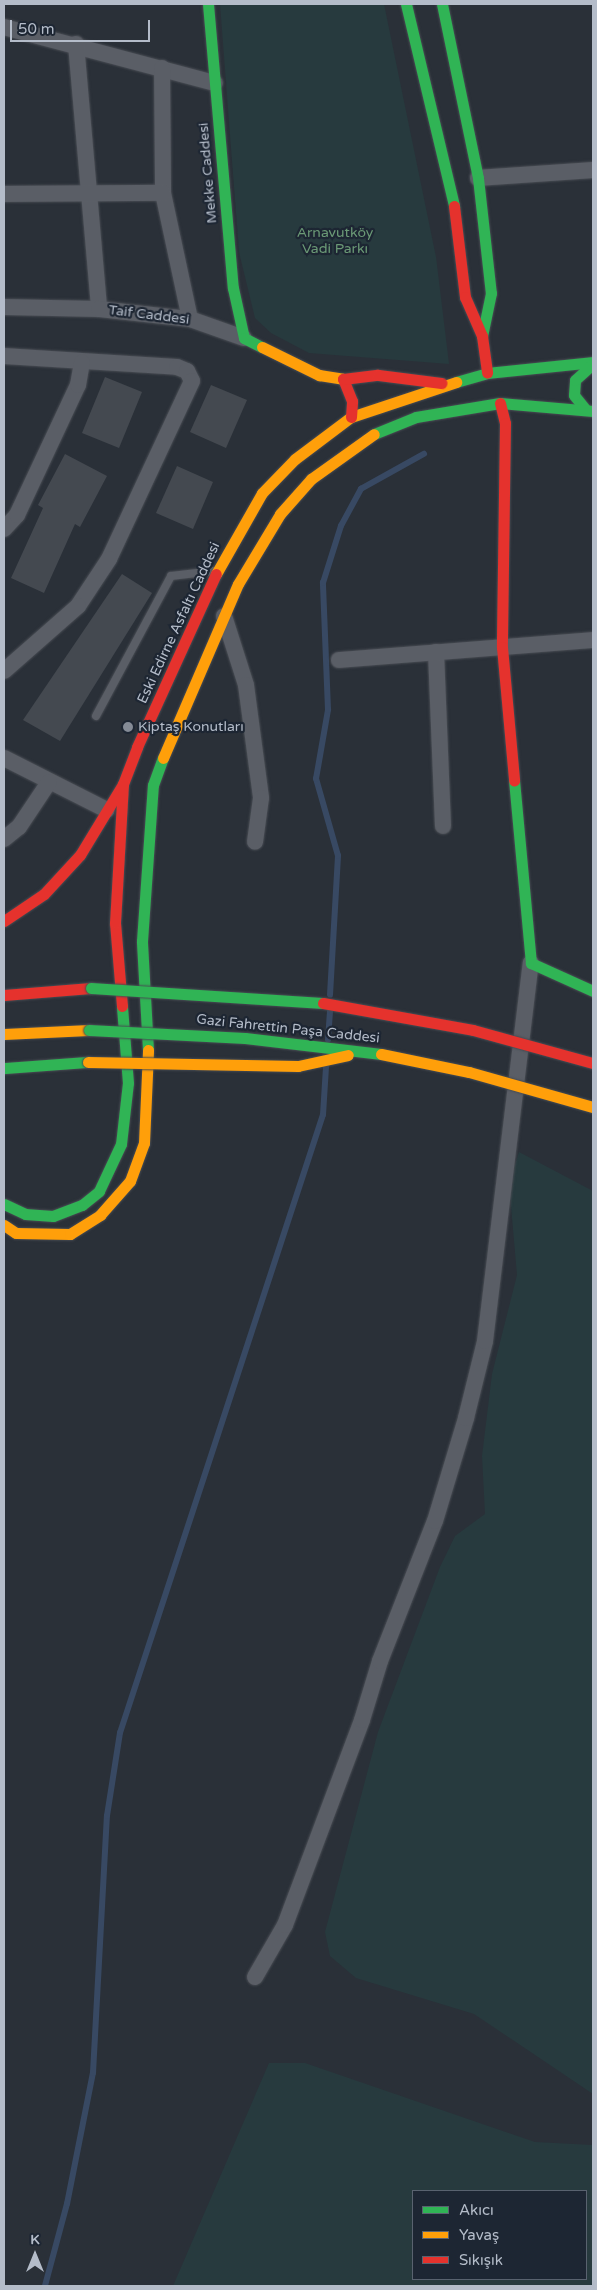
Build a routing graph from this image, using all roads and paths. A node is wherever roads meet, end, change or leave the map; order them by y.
1 (208, 4) edge
2 (406, 4) edge
3 (442, 4) edge
4 (4, 27) edge
5 (76, 44) junction
6 (162, 68) junction
7 (215, 83) junction
8 (593, 170) edge
9 (478, 178) junction
10 (163, 193) junction
11 (4, 194) edge
12 (86, 196) junction
13 (4, 306) edge
14 (99, 309) junction
15 (190, 319) junction
16 (482, 336) junction
17 (244, 338) junction
18 (4, 356) edge
19 (82, 362) junction
20 (593, 363) edge
21 (487, 373) junction
22 (343, 379) junction
23 (444, 383) junction
24 (500, 403) junction
25 (590, 411) edge
26 (351, 417) junction
27 (4, 529) edge
28 (217, 571) junction
29 (224, 616) junction
30 (593, 640) edge
31 (502, 647) junction
32 (436, 652) junction
33 (339, 660) dead end
34 (4, 671) edge
35 (96, 716) dead end
36 (4, 758) edge
37 (49, 782) junction
38 (123, 784) junction
39 (106, 810) junction
40 (443, 826) dead end
41 (4, 839) edge
42 (255, 842) dead end
43 (4, 921) edge
44 (530, 963) junction
45 (593, 990) edge
46 (4, 995) edge
47 (4, 1034) edge
48 (368, 1051) junction
49 (593, 1063) edge
50 (22, 1067) junction
51 (4, 1068) edge
52 (4, 1080) edge
53 (593, 1107) edge
54 (4, 1204) edge
55 (4, 1225) edge
56 (255, 1977) dead end

1 - 7 main road, Mekke Caddesi
2 - 16 main road
3 - 9 main road
4 - 5 street
5 - 6 street
5 - 12 street
6 - 7 street
6 - 10 street
7 - 17 main road, Mekke Caddesi
8 - 9 street
9 - 16 main road
10 - 12 street
10 - 15 street
11 - 12 street
12 - 14 street
13 - 14 street, Taif Caddesi
14 - 15 street, Taif Caddesi
15 - 17 street, Taif Caddesi
16 - 21 main road
17 - 22 main road, Taif Caddesi
18 - 19 street
19 - 27 street
19 - 34 street
20 - 21 main road, Eski Edirne Asfaltı Caddesi
20 - 25 main road
21 - 23 main road, Eski Edirne Asfaltı Caddesi
21 - 24 main road
22 - 23 main road, Taif Caddesi
22 - 26 main road
23 - 26 main road, Eski Edirne Asfaltı Caddesi
24 - 25 main road
24 - 29 main road
24 - 31 main road
26 - 28 main road, Eski Edirne Asfaltı Caddesi
28 - 35 lane
28 - 38 main road, Eski Edirne Asfaltı Caddesi
29 - 42 street
29 - 55 main road
30 - 31 street
31 - 32 street
31 - 44 main road
32 - 33 street
32 - 40 street
36 - 37 street
37 - 39 street
37 - 41 street
38 - 39 main road
38 - 54 main road
39 - 43 main road
44 - 45 main road
44 - 56 street
46 - 49 main road, Gazi Fahrettin Paşa Caddesi, bridge
47 - 48 main road, Gazi Fahrettin Paşa Caddesi, bridge
48 - 50 main road, bridge
48 - 53 main road, Gazi Fahrettin Paşa Caddesi, bridge
50 - 51 main road
50 - 52 main road

